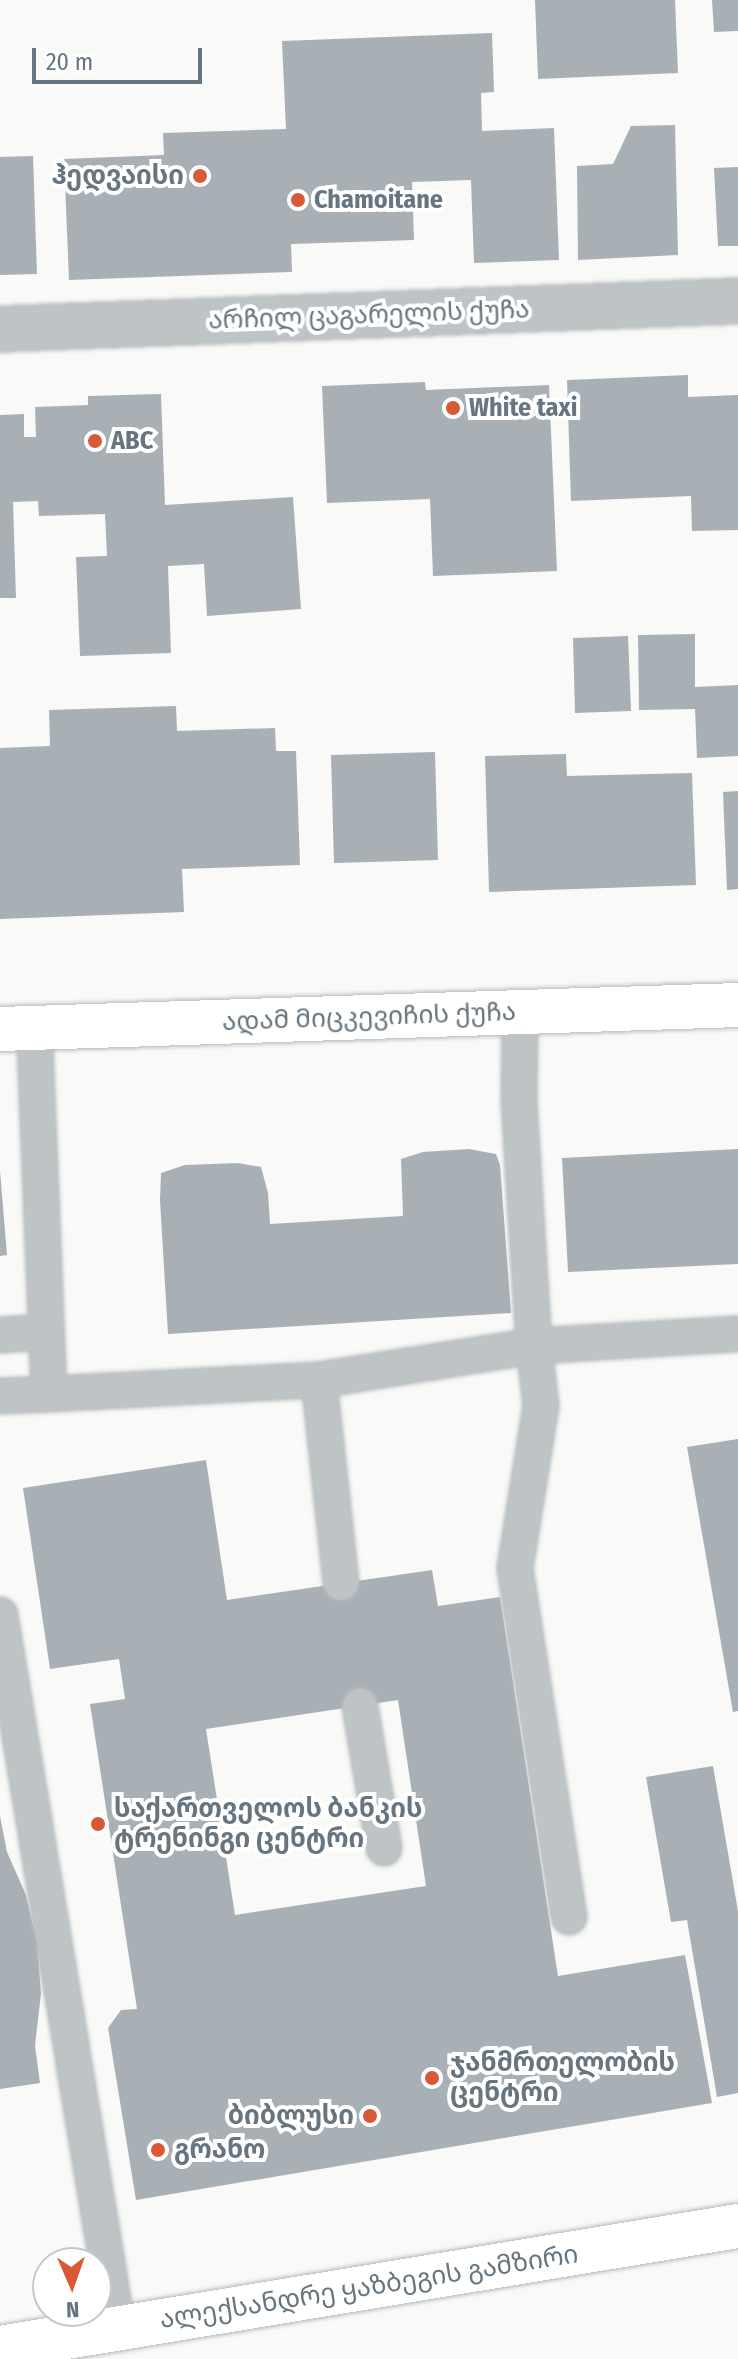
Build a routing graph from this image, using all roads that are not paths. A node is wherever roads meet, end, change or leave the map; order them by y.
1 (738, 301) edge
2 (0, 329) edge
3 (738, 1005) edge
4 (520, 1013) junction
5 (17, 1028) edge
6 (46, 1332) junction
7 (738, 1334) edge
8 (0, 1335) edge
9 (534, 1346) junction
10 (319, 1380) junction
11 (49, 1394) junction
12 (0, 1396) edge
13 (341, 1583) dead end
14 (0, 1615) edge
15 (360, 1706) dead end
16 (12, 1759) edge
17 (384, 1848) dead end
18 (569, 1917) dead end
19 (738, 2226) edge
20 (118, 2329) junction
21 (5, 2351) edge

1 - 2 street, არჩილ ცაგარელის ქუჩა
3 - 4 main road, ადამ მიცკევიჩის ქუჩა
4 - 5 main road, ადამ მიცკევიჩის ქუჩა
4 - 9 lane
5 - 6 lane
6 - 8 lane
6 - 11 lane
7 - 9 lane
9 - 10 lane
9 - 18 lane
10 - 11 lane
10 - 13 lane
11 - 12 lane
14 - 16 lane
15 - 17 lane
16 - 20 lane
19 - 20 main road, ალექსანდრე ყაზბეგის გამზირი
20 - 21 main road, ალექსანდრე ყაზბეგის გამზირი

